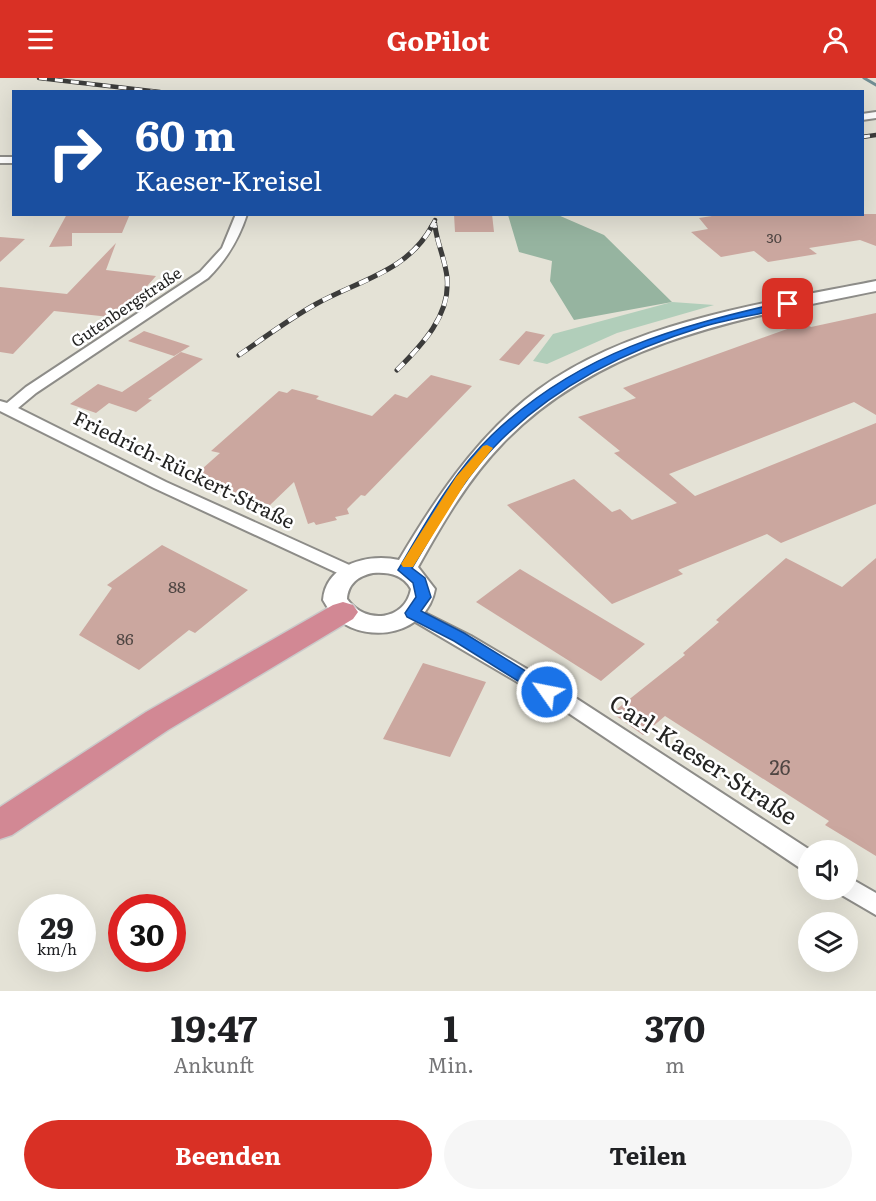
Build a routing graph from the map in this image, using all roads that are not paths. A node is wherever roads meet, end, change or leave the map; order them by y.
1 (241, 216) edge
2 (876, 286) edge
3 (4, 407) edge
4 (405, 570) junction
5 (351, 572) junction
6 (343, 612) junction
7 (413, 613) junction
8 (0, 825) edge
9 (798, 855) edge
10 (858, 893) edge
11 (876, 905) edge

1 - 3 street, Gutenbergstraße
2 - 4 main road
3 - 5 street, Friedrich-Rückert-Straße
4 - 5 main road
4 - 7 main road
5 - 6 main road
6 - 7 main road
6 - 8 highway
7 - 9 street, Carl-Kaeser-Straße
10 - 11 street

